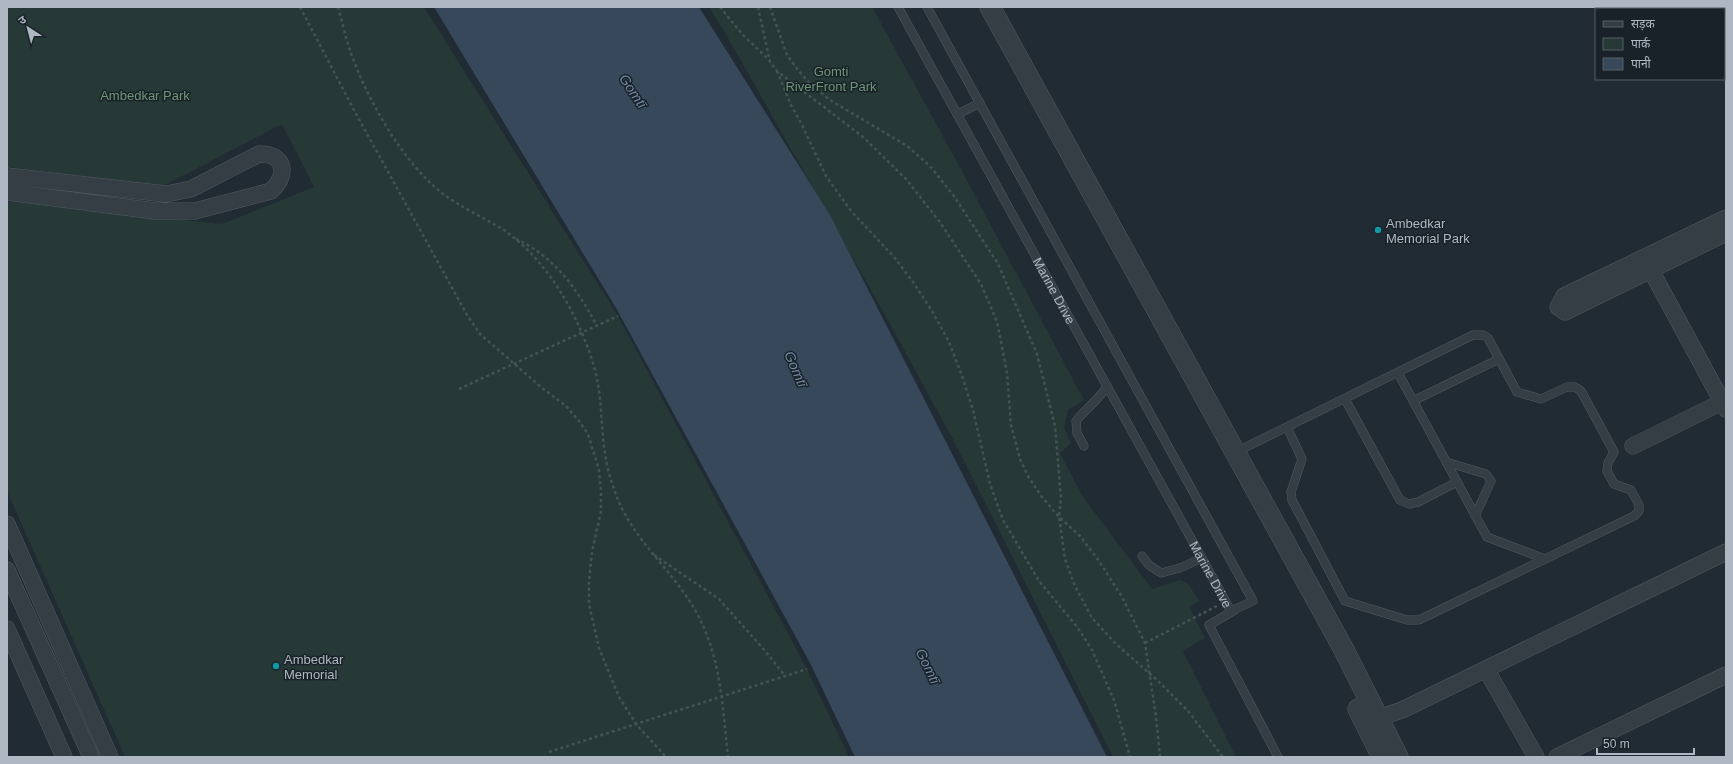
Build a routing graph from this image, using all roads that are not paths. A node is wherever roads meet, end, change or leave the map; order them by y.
1 (898, 7) edge
2 (927, 7) edge
3 (975, 7) edge
4 (990, 7) edge
5 (980, 103) junction
6 (958, 114) junction
7 (7, 176) edge
8 (7, 192) edge
9 (1726, 218) edge
10 (1726, 233) edge
11 (1648, 264) junction
12 (1499, 359) junction
13 (1398, 373) junction
14 (1108, 386) junction
15 (1345, 399) junction
16 (1413, 401) junction
17 (1724, 405) edge
18 (1287, 427) junction
19 (1084, 446) dead end
20 (1633, 446) dead end
21 (1235, 453) junction
22 (1446, 462) junction
23 (1457, 482) junction
24 (1475, 516) junction
25 (7, 524) edge
26 (1726, 552) edge
27 (1142, 556) dead end
28 (1202, 558) junction
29 (1545, 559) junction
30 (7, 570) edge
31 (1243, 606) junction
32 (9, 638) edge
33 (1486, 669) junction
34 (1726, 675) edge
35 (1378, 718) junction
36 (64, 757) edge
37 (90, 757) edge
38 (110, 757) edge
39 (1278, 757) edge
40 (1382, 757) edge
41 (1398, 757) edge
42 (1536, 757) edge
43 (1557, 757) edge

1 - 6 lane, Marine Drive
2 - 5 lane, Marine Drive
3 - 40 street
4 - 21 street
5 - 6 lane
5 - 31 lane, Marine Drive
6 - 14 lane, Marine Drive
7 - 8 street
9 - 11 street
10 - 11 street
11 - 11 street
11 - 17 street
12 - 13 lane
12 - 16 lane
12 - 29 lane
13 - 15 lane
13 - 16 lane
14 - 19 lane
14 - 28 lane, Marine Drive
15 - 18 lane
15 - 23 lane
16 - 22 lane
17 - 20 street
18 - 21 lane
18 - 29 lane
21 - 35 street
22 - 23 lane
22 - 24 lane
23 - 24 lane
24 - 29 lane
25 - 38 street
26 - 33 street
27 - 28 lane
28 - 31 lane, Marine Drive
30 - 37 street
31 - 39 lane
32 - 36 street
33 - 35 street
33 - 42 street
34 - 43 street
35 - 41 street

